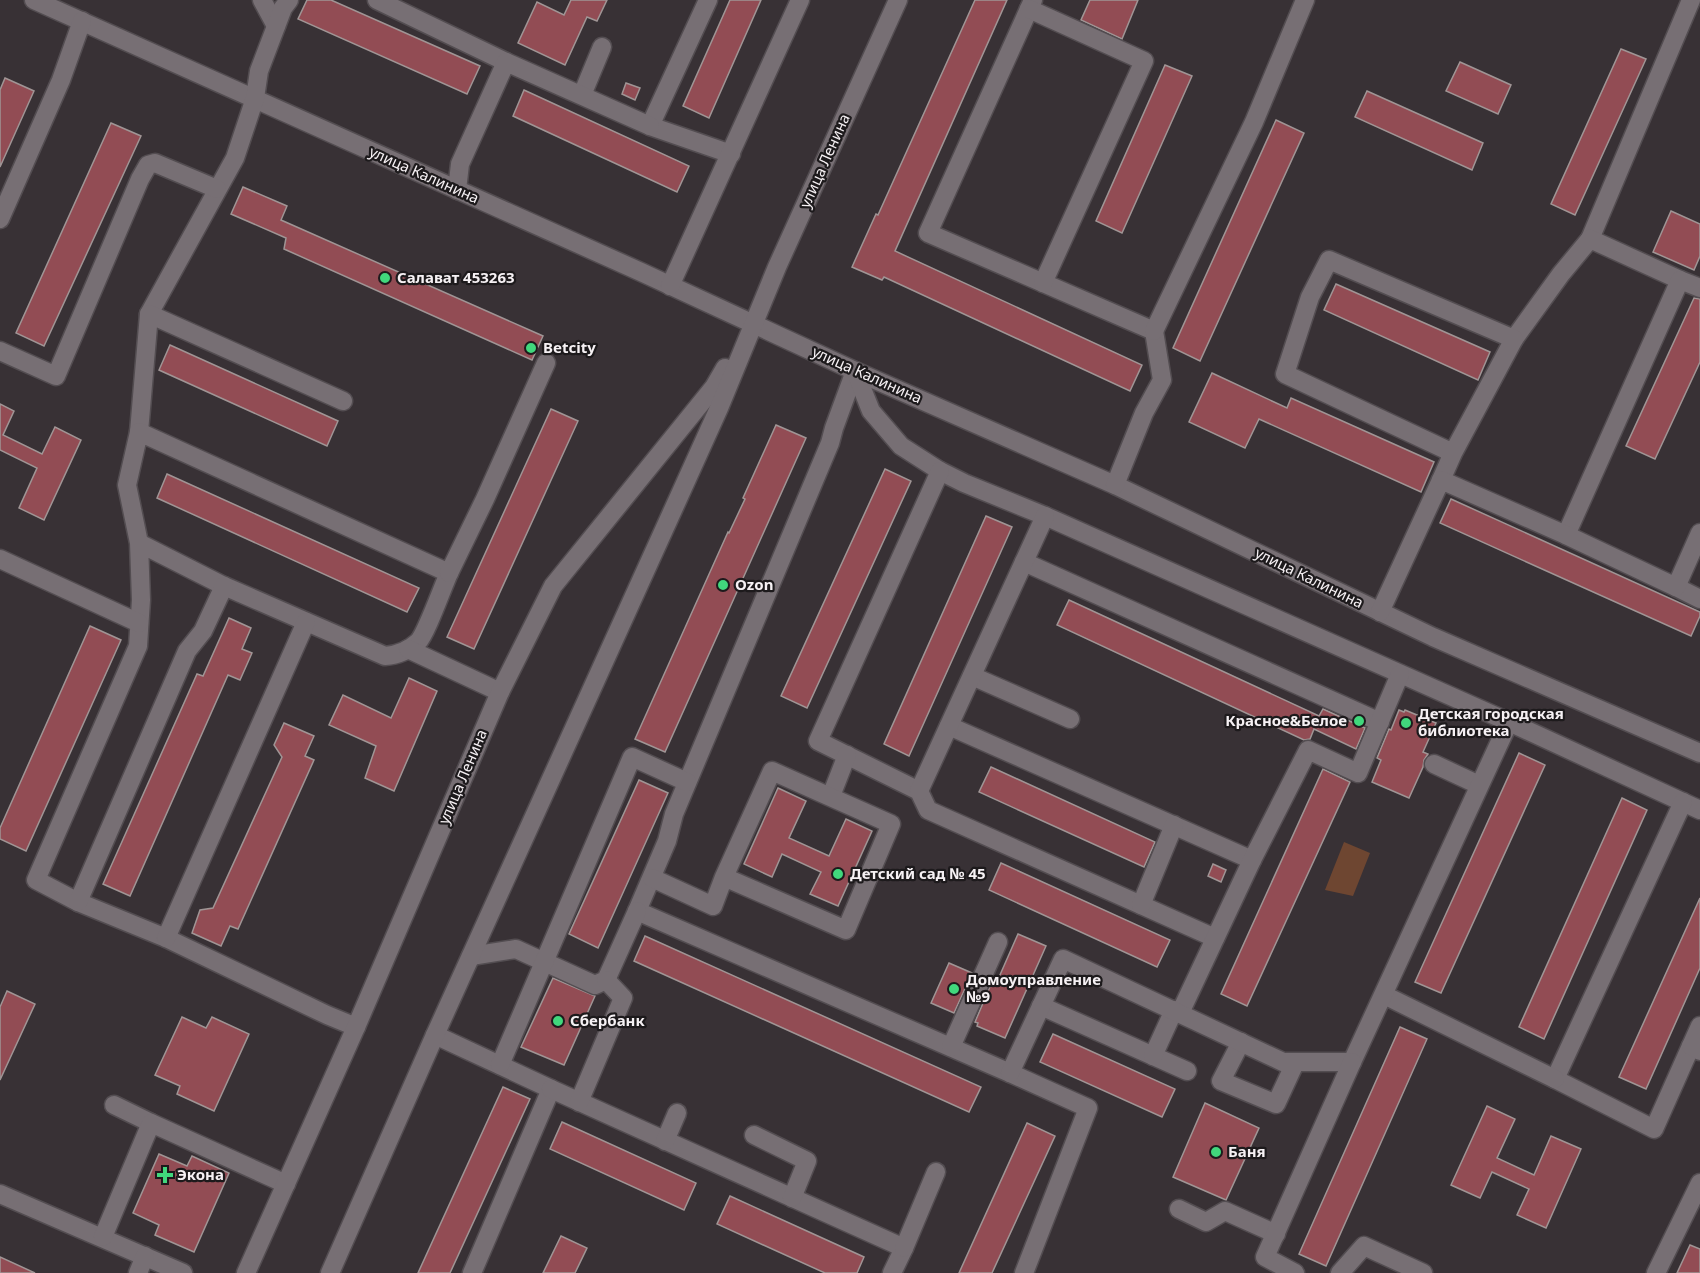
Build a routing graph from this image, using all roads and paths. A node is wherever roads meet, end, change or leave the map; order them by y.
1 (34, 0) edge
2 (262, 0) edge
3 (289, 0) edge
4 (377, 0) edge
5 (708, 0) edge
6 (800, 0) edge
7 (898, 0) edge
8 (1305, 0) edge
9 (1691, 0) edge
10 (1031, 5) edge
11 (82, 21) junction
12 (276, 26) junction
13 (602, 46) dead end
14 (506, 62) junction
15 (582, 95) junction
16 (255, 98) junction
17 (650, 126) junction
18 (730, 154) junction
19 (217, 189) junction
20 (457, 190) junction
21 (0, 219) edge
22 (1590, 239) junction
23 (1680, 280) junction
24 (1043, 283) junction
25 (670, 286) junction
26 (1700, 288) edge
27 (149, 314) junction
28 (753, 323) junction
29 (1154, 331) junction
30 (1514, 339) junction
31 (0, 351) edge
32 (546, 363) dead end
33 (855, 371) junction
34 (343, 401) dead end
35 (139, 432) junction
36 (1453, 453) junction
37 (940, 471) junction
38 (1441, 480) junction
39 (1115, 485) junction
40 (1045, 516) junction
41 (1700, 533) edge
42 (1566, 535) junction
43 (139, 543) junction
44 (0, 560) edge
45 (1023, 562) junction
46 (449, 573) junction
47 (224, 586) junction
48 (1676, 587) junction
49 (1700, 599) edge
50 (1380, 612) junction
51 (306, 622) junction
52 (140, 623) junction
53 (408, 650) junction
54 (1400, 674) junction
55 (972, 676) junction
56 (500, 692) junction
57 (1070, 719) dead end
58 (1380, 722) junction
59 (1509, 722) junction
60 (949, 726) junction
61 (1698, 747) edge
62 (847, 755) junction
63 (1434, 764) dead end
64 (687, 782) junction
65 (1479, 785) junction
66 (919, 791) junction
67 (831, 796) junction
68 (1683, 802) junction
69 (1700, 810) edge
70 (1174, 825) junction
71 (1252, 860) junction
72 (724, 877) junction
73 (652, 878) junction
74 (78, 902) junction
75 (1141, 905) junction
76 (637, 911) junction
77 (166, 938) junction
78 (1215, 938) junction
79 (998, 942) dead end
80 (471, 956) junction
81 (544, 962) junction
82 (606, 980) junction
83 (1384, 995) junction
84 (1041, 1006) junction
85 (1177, 1012) junction
86 (1700, 1026) edge
87 (356, 1027) junction
88 (435, 1035) junction
89 (1240, 1042) junction
90 (951, 1047) junction
91 (1695, 1048) edge
92 (1153, 1056) junction
93 (1352, 1062) junction
94 (1295, 1063) junction
95 (500, 1065) junction
96 (1187, 1071) dead end
97 (1010, 1073) junction
98 (1555, 1079) junction
99 (552, 1089) junction
100 (579, 1102) junction
101 (114, 1105) dead end
102 (677, 1113) dead end
103 (151, 1123) junction
104 (754, 1135) dead end
105 (665, 1141) junction
106 (936, 1172) dead end
107 (1700, 1183) edge
108 (286, 1184) junction
109 (0, 1194) edge
110 (792, 1198) junction
111 (1179, 1209) dead end
112 (1276, 1234) junction
113 (103, 1237) junction
114 (904, 1248) junction
115 (146, 1256) junction
116 (138, 1273) edge
117 (183, 1273) edge
118 (246, 1273) edge
119 (330, 1273) edge
120 (472, 1273) edge
121 (892, 1273) edge
122 (1024, 1273) edge
123 (1295, 1273) edge
124 (1340, 1273) edge
125 (1423, 1273) edge
126 (1656, 1273) edge

1 - 11 street, улица Калинина
2 - 12 street
3 - 12 street
4 - 14 street
5 - 17 street
6 - 18 street
7 - 28 street, улица Ленина
8 - 29 street
9 - 22 street
10 - 24 street
10 - 24 street
11 - 16 street, улица Калинина
11 - 21 street
12 - 16 street
13 - 15 street
14 - 15 street
14 - 20 street
15 - 17 street
16 - 19 street
16 - 20 street, улица Калинина
17 - 18 street
18 - 25 street
19 - 27 street
19 - 31 street
20 - 25 street, улица Калинина
22 - 23 street
22 - 30 street
23 - 26 street
23 - 42 street
24 - 29 street
25 - 28 street, улица Калинина
27 - 34 street
27 - 35 street
28 - 33 street, улица Калинина
28 - 56 street, улица Ленина
28 - 80 street, улица Ленина
29 - 39 street
30 - 36 street
30 - 36 street
32 - 46 street
33 - 37 street
33 - 39 street, улица Калинина
33 - 64 street
35 - 43 street
35 - 46 street
36 - 38 street
37 - 40 street
37 - 62 street
38 - 42 street
38 - 50 street
39 - 50 street, улица Калинина
40 - 45 street
40 - 54 street
41 - 48 street
42 - 48 street
43 - 47 street
43 - 52 street
44 - 52 street
45 - 55 street
45 - 58 street
46 - 53 street
47 - 51 street
47 - 74 street
48 - 49 street
50 - 61 street, улица Калинина
51 - 53 street
51 - 77 street
52 - 74 street
53 - 56 street
54 - 58 street
54 - 59 street
55 - 57 street
55 - 60 street
56 - 87 street, улица Ленина
58 - 71 street
59 - 65 street
59 - 68 street
60 - 66 street
60 - 70 street
62 - 66 street
62 - 67 street
63 - 65 street
64 - 73 street
64 - 81 street
65 - 83 street
66 - 75 street
67 - 72 street
67 - 72 street
68 - 69 street
68 - 98 street
70 - 71 street
70 - 75 street
71 - 78 street
72 - 73 street
73 - 76 street
74 - 77 street
75 - 78 street
76 - 82 street
76 - 90 street
77 - 87 street
78 - 85 street
79 - 90 street
80 - 81 street
80 - 88 street, улица Ленина
81 - 82 street
81 - 95 street
82 - 100 street
83 - 93 street
83 - 98 street
84 - 85 street
84 - 92 street
84 - 97 street
85 - 89 street
85 - 92 street
86 - 91 street
87 - 108 street, улица Ленина
88 - 95 street
88 - 119 street, улица Ленина
89 - 94 street
89 - 94 street
90 - 97 street
91 - 98 street
92 - 96 street
93 - 94 street
93 - 112 street
95 - 99 street
97 - 122 street
99 - 100 street
99 - 120 street
100 - 105 street
101 - 103 street
102 - 105 street
103 - 108 street
103 - 113 street
104 - 110 street
105 - 110 street
106 - 114 street
107 - 126 street
108 - 118 street, улица Ленина
109 - 113 street
110 - 114 street
111 - 112 street
112 - 123 street
113 - 115 street
114 - 121 street
115 - 116 street
115 - 117 street
124 - 125 street

